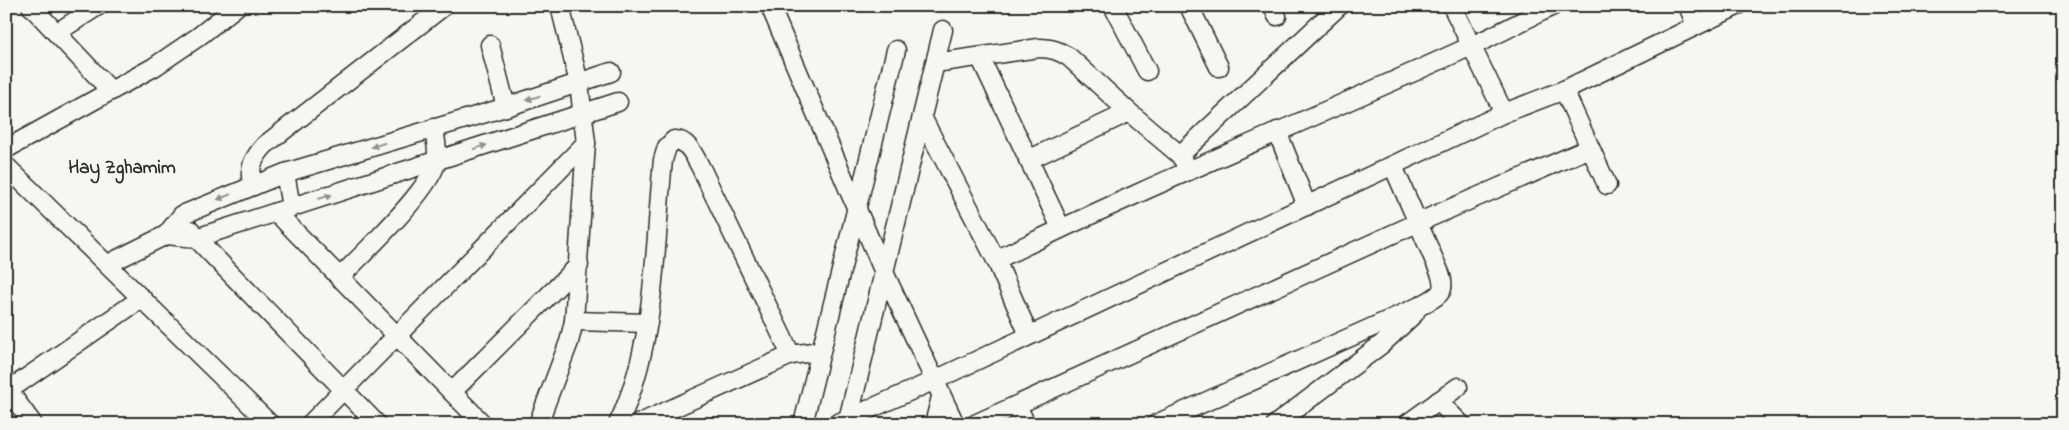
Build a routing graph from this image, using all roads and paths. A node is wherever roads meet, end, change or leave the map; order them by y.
1 (98, 6) edge
2 (237, 6) edge
3 (444, 6) edge
4 (560, 6) edge
5 (770, 6) edge
6 (1113, 6) edge
7 (1189, 6) edge
8 (1339, 6) edge
9 (1452, 6) edge
10 (1553, 6) edge
11 (1688, 6) edge
12 (1737, 6) edge
13 (38, 9) edge
14 (1532, 10) edge
15 (1696, 25) junction
16 (943, 30) dead end
17 (56, 33) junction
18 (490, 45) dead end
19 (1472, 46) junction
20 (896, 50) dead end
21 (980, 57) junction
22 (935, 63) junction
23 (1219, 67) dead end
24 (1147, 71) dead end
25 (611, 72) dead end
26 (579, 83) junction
27 (1564, 90) junction
28 (111, 91) junction
29 (618, 102) dead end
30 (506, 107) junction
31 (1129, 112) junction
32 (584, 113) junction
33 (1504, 113) junction
34 (923, 119) junction
35 (434, 128) junction
36 (1277, 131) junction
37 (586, 143) junction
38 (1590, 148) junction
39 (6, 149) edge
40 (1180, 155) junction
41 (1028, 160) junction
42 (437, 162) junction
43 (1393, 166) junction
44 (8, 170) edge
45 (1189, 170) junction
46 (285, 173) junction
47 (1607, 185) dead end
48 (253, 186) junction
49 (1307, 206) junction
50 (284, 210) junction
51 (857, 210) junction
52 (182, 214) junction
53 (1417, 223) junction
54 (1061, 228) junction
55 (166, 235) junction
56 (196, 238) junction
57 (996, 260) junction
58 (108, 264) junction
59 (578, 265) junction
60 (883, 270) junction
61 (339, 278) junction
62 (142, 298) junction
63 (1422, 305) junction
64 (574, 321) junction
65 (648, 323) junction
66 (1029, 335) junction
67 (396, 336) junction
68 (820, 352) junction
69 (791, 355) junction
70 (935, 380) junction
71 (1458, 387) dead end
72 (7, 391) edge
73 (343, 391) junction
74 (452, 392) junction
75 (941, 397) junction
76 (1438, 401) junction
77 (1017, 406) junction
78 (844, 422) edge
79 (33, 424) edge
80 (270, 424) edge
81 (310, 424) edge
82 (377, 424) edge
83 (483, 424) edge
84 (538, 424) edge
85 (618, 424) edge
86 (638, 424) edge
87 (803, 424) edge
88 (934, 424) edge
89 (954, 424) edge
90 (975, 424) edge
91 (1026, 424) edge
92 (1156, 424) edge
93 (1276, 424) edge
94 (1407, 424) edge
95 (1461, 424) edge

1 - 17 street
2 - 28 street
3 - 48 street
4 - 26 street
5 - 51 street
6 - 24 street
7 - 23 street
8 - 40 street
9 - 19 street
10 - 14 street
11 - 15 street
12 - 15 street
13 - 17 street
14 - 19 street
15 - 27 street
16 - 22 street
17 - 28 street
18 - 30 street
19 - 33 street
19 - 36 street
20 - 51 street
21 - 22 street
21 - 31 street
21 - 41 street
22 - 34 street
25 - 26 street
26 -> 30 street
26 - 32 street
27 - 33 street
27 - 38 street
28 - 39 street
29 - 32 street
30 - 35 street
31 - 40 street
31 - 41 street
32 - 37 street
42 -> 32 street
33 - 43 street
34 - 57 street
34 - 60 street
35 - 42 street
35 -> 46 street
36 - 45 street
36 - 49 street
37 - 59 street
37 - 67 street
38 - 47 street
38 - 53 street
40 - 45 street
41 - 54 street
50 -> 42 street
42 - 61 street
43 - 49 street
43 - 53 street
44 - 58 street
45 - 54 street
46 - 48 street
46 - 50 street
48 -> 52 street
49 - 66 street
50 - 56 street
50 - 61 street
51 - 60 street
51 - 68 street
52 - 55 street
52 - 56 street
53 - 63 street
53 - 77 street
54 - 57 street
55 - 56 street
55 - 58 street
56 - 73 street
57 - 66 street
58 - 62 street
59 - 64 street
59 - 74 street
60 - 70 street
60 - 78 street
61 - 67 street
62 - 72 street
62 - 80 street
63 - 92 street
63 - 93 street
64 - 65 street
64 - 84 street
65 - 69 street
65 - 85 street
66 - 70 street
67 - 73 street
67 - 74 street
68 - 69 street
68 - 87 street
69 - 86 street
70 - 75 street
70 - 78 street
71 - 76 street
72 - 79 street
73 - 81 street
73 - 82 street
74 - 83 street
75 - 88 street
75 - 89 street
76 - 94 street
76 - 95 street
77 - 90 street
77 - 91 street

